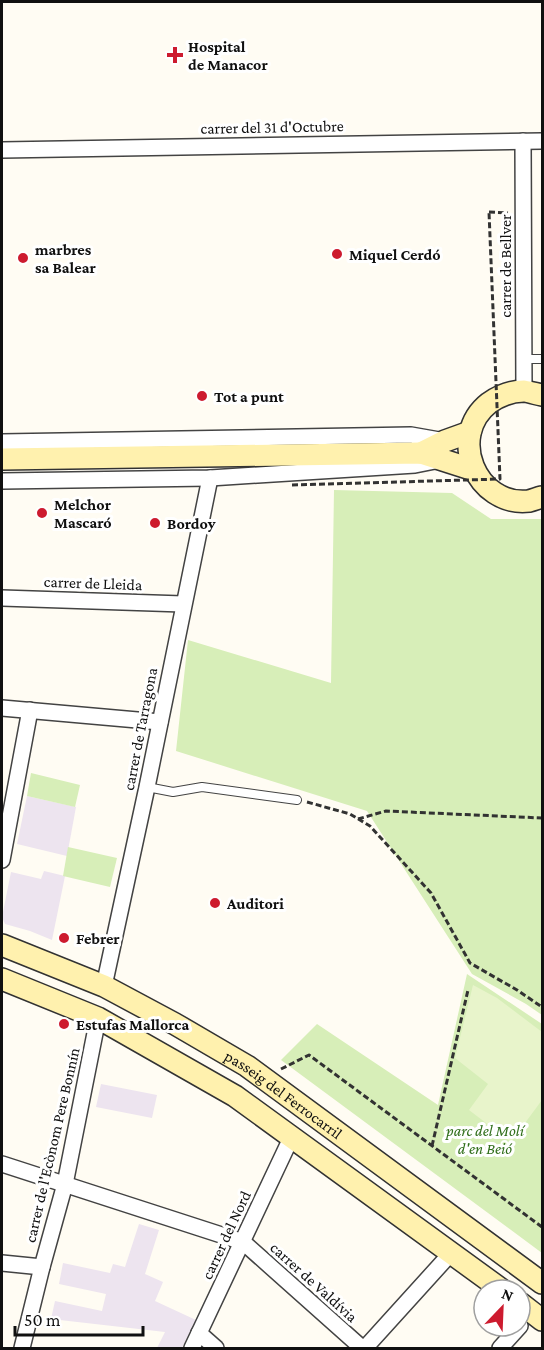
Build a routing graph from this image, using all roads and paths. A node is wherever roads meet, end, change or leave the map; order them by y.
1 (523, 141) junction
2 (543, 141) edge
3 (2, 150) edge
4 (489, 212) dead end
5 (523, 359) junction
6 (543, 359) edge
7 (534, 393) edge
8 (470, 432) junction
9 (2, 442) edge
10 (444, 450) junction
11 (2, 459) edge
12 (474, 470) junction
13 (210, 478) junction
14 (2, 481) edge
15 (292, 485) dead end
16 (543, 497) edge
17 (2, 598) edge
18 (183, 604) junction
19 (2, 708) edge
20 (30, 710) junction
21 (160, 722) junction
22 (147, 787) junction
23 (297, 800) joint
24 (543, 818) edge
25 (358, 819) junction
26 (2, 860) edge
27 (2, 945) edge
28 (2, 979) edge
29 (104, 986) junction
30 (468, 990) dead end
31 (543, 1007) edge
32 (98, 1018) junction
33 (263, 1078) junction
34 (292, 1136) junction
35 (432, 1146) junction
36 (2, 1164) edge
37 (65, 1184) junction
38 (543, 1227) edge
39 (243, 1242) junction
40 (452, 1252) junction
41 (2, 1263) edge
42 (42, 1268) junction
43 (486, 1278) edge
44 (543, 1283) edge
45 (199, 1334) junction
46 (22, 1348) edge
47 (192, 1348) edge
48 (216, 1348) edge
49 (364, 1348) edge

1 - 2 street, carrer del 31 d'Octubre
1 - 3 street, carrer del 31 d'Octubre
1 - 5 street, carrer de Bellver
4 - 15 path, bridge
5 - 6 lane
5 - 7 street, carrer de Bellver
7 - 8 main road
8 - 10 main road
8 - 12 main road
9 - 10 street
10 - 11 main road
10 - 12 main road
10 - 13 street
12 - 16 main road
13 - 14 street
13 - 18 street, carrer de Tarragona
17 - 18 street, carrer de Lleida
18 - 21 street, carrer de Tarragona
19 - 20 street
20 - 21 street
20 - 26 street
21 - 22 street, carrer de Tarragona
22 - 23 lane
22 - 29 street, carrer de Tarragona
23 - 25 path
24 - 25 path
25 - 31 path
27 - 29 main road, passeig del Ferrocarril
28 - 32 main road, passeig del Ferrocarril
29 - 33 main road, passeig del Ferrocarril
30 - 35 path
32 - 34 main road, passeig del Ferrocarril
32 - 37 street, carrer de l'Ecònom Pere Bonnín
33 - 35 path
33 - 44 main road, passeig del Ferrocarril
34 - 39 street, carrer del Nord
34 - 40 main road, passeig del Ferrocarril
35 - 38 path
36 - 37 street
37 - 39 street
37 - 42 street, carrer de l'Ecònom Pere Bonnín
39 - 45 street, carrer del Nord
39 - 49 street, carrer de Valdívia
40 - 43 main road, passeig del Ferrocarril
40 - 49 street
41 - 42 street
42 - 46 street, carrer de l'Ecònom Pere Bonnín
45 - 47 street, carrer del Nord
45 - 48 street

